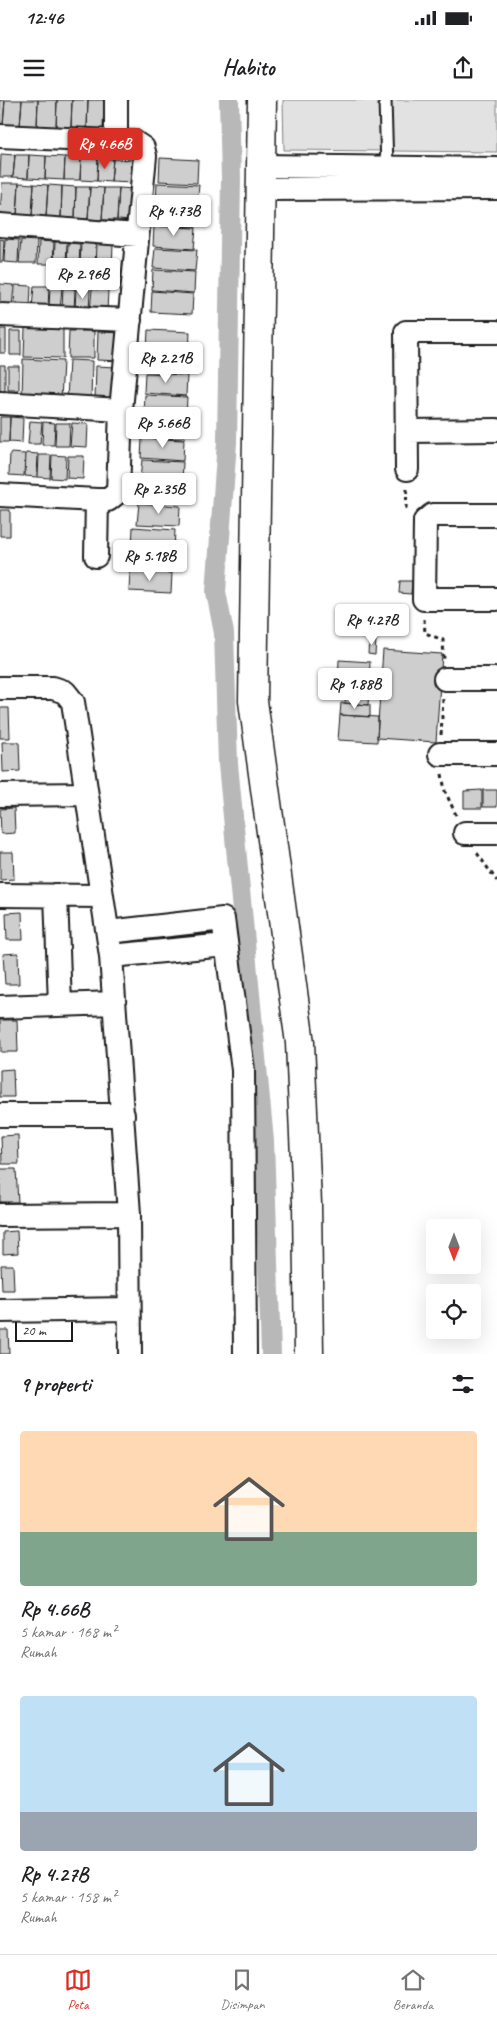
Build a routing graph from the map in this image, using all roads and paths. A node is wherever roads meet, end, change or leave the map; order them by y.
1 (116, 100) edge
2 (262, 100) edge
3 (385, 100) edge
4 (0, 136) edge
5 (116, 141) junction
6 (261, 178) junction
7 (386, 178) junction
8 (490, 178) edge
9 (0, 225) edge
10 (137, 235) junction
11 (0, 315) edge
12 (130, 320) junction
13 (497, 332) edge
14 (0, 403) edge
15 (121, 410) junction
16 (497, 416) edge
17 (408, 423) junction
18 (497, 430) edge
19 (408, 468) joint
20 (0, 495) edge
21 (97, 500) junction
22 (497, 515) edge
23 (425, 521) junction
24 (96, 556) dead end
25 (497, 599) edge
26 (444, 679) dead end
27 (497, 679) edge
28 (0, 688) edge
29 (440, 754) dead end
30 (497, 754) edge
31 (86, 794) junction
32 (0, 795) edge
33 (465, 833) dead end
34 (497, 833) edge
35 (0, 895) edge
36 (56, 896) junction
37 (100, 896) junction
38 (108, 932) junction
39 (226, 945) junction
40 (111, 956) junction
41 (114, 1003) junction
42 (60, 1005) junction
43 (0, 1008) edge
44 (0, 1115) edge
45 (123, 1115) junction
46 (129, 1214) junction
47 (0, 1215) edge
48 (129, 1309) junction
49 (0, 1311) edge
50 (130, 1354) edge
51 (245, 1354) edge
52 (309, 1354) edge

1 - 5 street
2 - 6 street
3 - 7 lane
4 - 5 street
5 - 10 street
6 - 7 street
6 - 52 street
7 - 8 street
9 - 10 street
10 - 12 street
11 - 12 street
12 - 15 street
13 - 17 street
14 - 15 street
15 - 21 street
16 - 17 street
17 - 18 street
17 - 19 street
19 - 23 path
20 - 21 street
21 - 24 street
22 - 23 street
23 - 25 street
26 - 27 street
28 - 31 street
29 - 30 street
31 - 32 street
31 - 37 street
33 - 34 street
35 - 36 street
36 - 37 street
36 - 42 street
37 - 38 street
38 - 39 street
38 - 40 street
39 - 40 street
39 - 51 street
40 - 41 street
41 - 42 street
41 - 45 street
42 - 43 street
44 - 45 street
45 - 46 street
46 - 47 street
46 - 48 street
48 - 49 street
48 - 50 street

